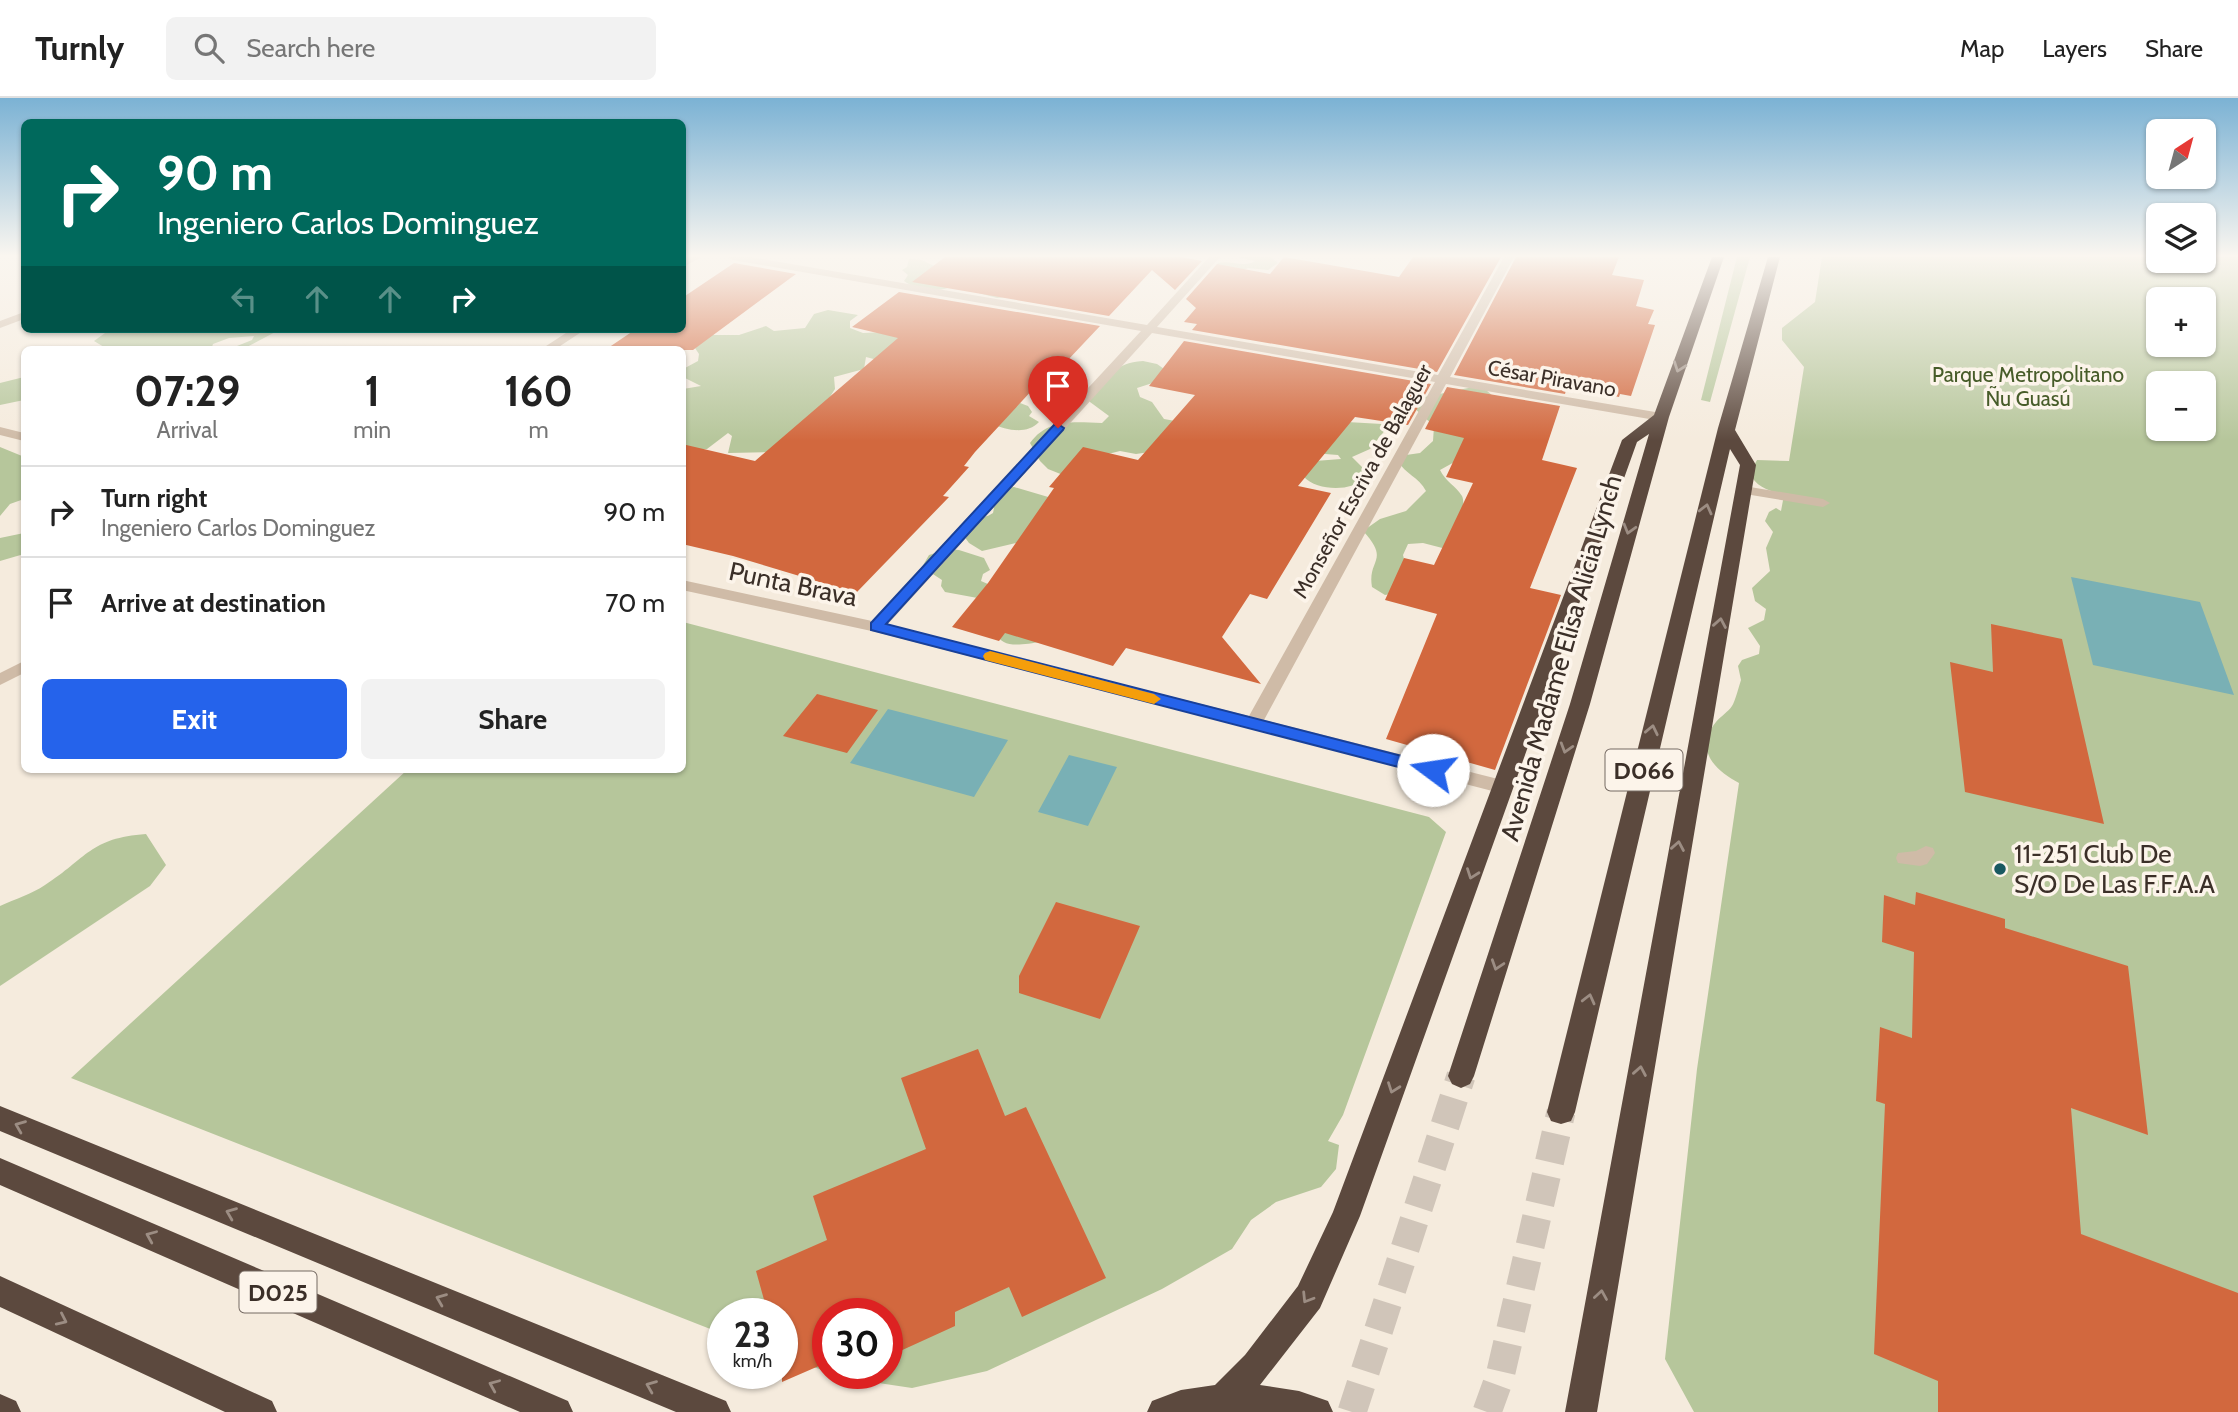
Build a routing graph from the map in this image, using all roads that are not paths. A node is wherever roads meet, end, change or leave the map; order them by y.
1 (1092, 318) edge
2 (1158, 318) edge
3 (1475, 318) edge
4 (1696, 318) edge
5 (1757, 318) edge
6 (1149, 328) junction
7 (574, 333) edge
8 (552, 346) edge
9 (1442, 378) junction
10 (1661, 417) junction
11 (1726, 428) junction
12 (0, 431) edge
13 (21, 436) edge
14 (1744, 490) junction
15 (1823, 503) dead end
16 (686, 586) edge
17 (876, 626) junction
18 (21, 668) edge
19 (0, 680) edge
20 (1253, 724) junction
21 (1504, 787) junction
22 (1926, 853) dead end
23 (1905, 858) dead end
24 (1461, 1076) tunnel mouth
25 (1561, 1112) tunnel mouth
26 (0, 1118) edge
27 (0, 1171) edge
28 (0, 1291) edge
29 (1590, 1362) junction
30 (1221, 1401) junction
31 (0, 1410) edge
32 (5, 1412) edge
33 (261, 1412) edge
34 (557, 1412) edge
35 (715, 1412) edge
36 (1163, 1412) edge
37 (1317, 1412) edge
38 (1581, 1412) edge
39 (1594, 1412) edge

1 - 6 street, César Piravano
2 - 6 street
3 - 9 street, Monseñor Escriva de Balaguer
4 -> 10 highway, Avenida Madame Elisa Alicia Lynch / D066
5 - 11 highway, D066
6 - 9 street, César Piravano
6 - 17 street
7 - 8 street
9 - 10 street, César Piravano
9 - 20 street, Monseñor Escriva de Balaguer
10 - 21 highway
10 -> 24 highway, Avenida Madame Elisa Alicia Lynch / D066
11 - 14 highway
25 -> 11 highway, D066
12 - 13 street
14 - 15 street
29 -> 14 highway
16 - 17 street, Punta Brava
17 - 20 street, Punta Brava
18 - 19 street
20 - 21 street, Punta Brava
21 -> 30 highway
22 - 23 street
35 -> 26 highway
34 -> 27 highway, D025
28 -> 33 highway
29 - 38 highway
29 - 39 highway
30 - 36 highway
30 - 37 highway
31 - 32 highway

